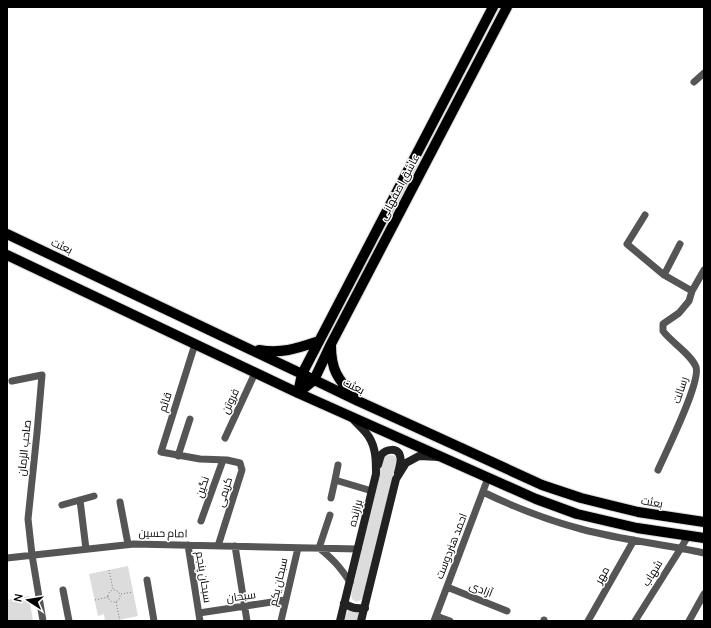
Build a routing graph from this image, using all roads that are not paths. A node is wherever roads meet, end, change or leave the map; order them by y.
1 (493, 7) edge
2 (507, 7) edge
3 (704, 74) edge
4 (694, 82) dead end
5 (645, 215) dead end
6 (7, 234) edge
7 (680, 244) dead end
8 (7, 256) edge
9 (704, 270) edge
10 (664, 275) junction
11 (692, 291) junction
12 (319, 341) junction
13 (195, 344) junction
14 (331, 344) junction
15 (248, 348) junction
16 (255, 373) junction
17 (302, 374) junction
18 (314, 380) junction
19 (12, 381) dead end
20 (298, 393) junction
21 (358, 401) junction
22 (350, 417) junction
23 (190, 419) dead end
24 (225, 438) dead end
25 (176, 455) junction
26 (440, 457) junction
27 (223, 460) junction
28 (338, 465) dead end
29 (658, 470) dead end
30 (376, 474) junction
31 (488, 478) junction
32 (396, 479) junction
33 (335, 480) junction
34 (542, 485) junction
35 (372, 491) junction
36 (483, 492) junction
37 (94, 496) dead end
38 (331, 498) dead end
39 (536, 499) junction
40 (80, 500) junction
41 (120, 502) dead end
42 (62, 505) dead end
43 (330, 515) dead end
44 (201, 521) dead end
45 (704, 522) edge
46 (688, 536) junction
47 (704, 538) edge
48 (634, 540) junction
49 (128, 544) junction
50 (188, 545) junction
51 (218, 546) junction
52 (235, 546) junction
53 (298, 548) junction
54 (319, 548) junction
55 (681, 548) junction
56 (86, 549) junction
57 (358, 549) junction
58 (704, 553) edge
59 (32, 555) junction
60 (7, 558) edge
61 (147, 580) dead end
62 (350, 582) junction
63 (447, 587) junction
64 (63, 590) dead end
65 (704, 594) edge
66 (285, 600) junction
67 (344, 603) junction
68 (245, 606) junction
69 (365, 608) junction
70 (507, 611) dead end
71 (199, 613) junction
72 (435, 618) edge
73 (43, 621) edge
74 (69, 621) edge
75 (154, 621) edge
76 (200, 621) edge
77 (247, 621) edge
78 (280, 621) edge
79 (340, 621) edge
80 (361, 621) edge
81 (450, 621) edge
82 (588, 621) edge
83 (635, 621) edge
84 (689, 621) edge

1 - 12 main road, عاشق اصفهانی
2 - 14 main road, عاشق اصفهانی
3 - 4 street
5 - 10 street
6 - 15 main road, بعثت
7 - 10 street
8 - 13 main road
9 - 11 street, رسالت
10 - 11 street
11 - 29 street, رسالت
12 - 15 main road
12 - 17 main road, عاشق اصفهانی
13 - 16 main road
13 - 25 street, قائم
14 - 18 main road, عاشق اصفهانی
14 - 21 main road
15 - 17 main road, بعثت
16 - 20 main road
16 - 24 street, فروتن
17 - 18 main road, بعثت
17 - 20 main road, عاشق اصفهانی
18 - 20 main road
18 - 21 main road, بعثت
19 - 59 street, صاحب الزمان
20 - 22 main road
21 - 34 main road, بعثت
22 - 26 main road
22 - 30 main road, برازنده
23 - 25 street
25 - 27 street, کریمی
26 - 31 main road
26 - 32 main road
27 - 44 street, نگین
27 - 51 street, کریمی
28 - 33 street
30 - 32 main road
30 - 35 main road, برازنده
31 - 36 street, احمد هنردوست
31 - 39 main road
32 - 69 main road
33 - 35 street
33 - 38 street
34 - 39 main road
34 - 45 main road, بعثت
35 - 57 main road, برازنده
36 - 48 street
36 - 63 street, احمد هنردوست
37 - 40 street
39 - 46 main road
40 - 42 street
40 - 56 street
41 - 49 street
43 - 54 street
46 - 47 main road
46 - 55 street, شهاب
48 - 55 street
48 - 82 street, مهر
49 - 50 street, امام حسین
49 - 56 street, امام حسین
50 - 51 street, امام حسین
50 - 71 street, سبحان پنجم
51 - 52 street, امام حسین
52 - 53 street, امام حسین
52 - 68 street
53 - 54 street, امام حسین
53 - 66 street, سبحان یکم
54 - 57 street, امام حسین
54 - 62 street
55 - 58 street
55 - 83 street, شهاب
56 - 59 street, امام حسین
57 - 62 main road, برازنده
59 - 60 street, امام حسین
59 - 73 street
61 - 75 street
62 - 67 main road, برازنده
63 - 70 street, آزادی
63 - 72 street, احمد هنردوست
64 - 74 street
65 - 84 street
66 - 68 street, سبحان
66 - 78 street, سبحان یکم
67 - 69 main road
67 - 79 main road, برازنده
68 - 71 street, سبحان
68 - 77 street
69 - 80 main road
71 - 76 street, سبحان پنجم
72 - 81 street

